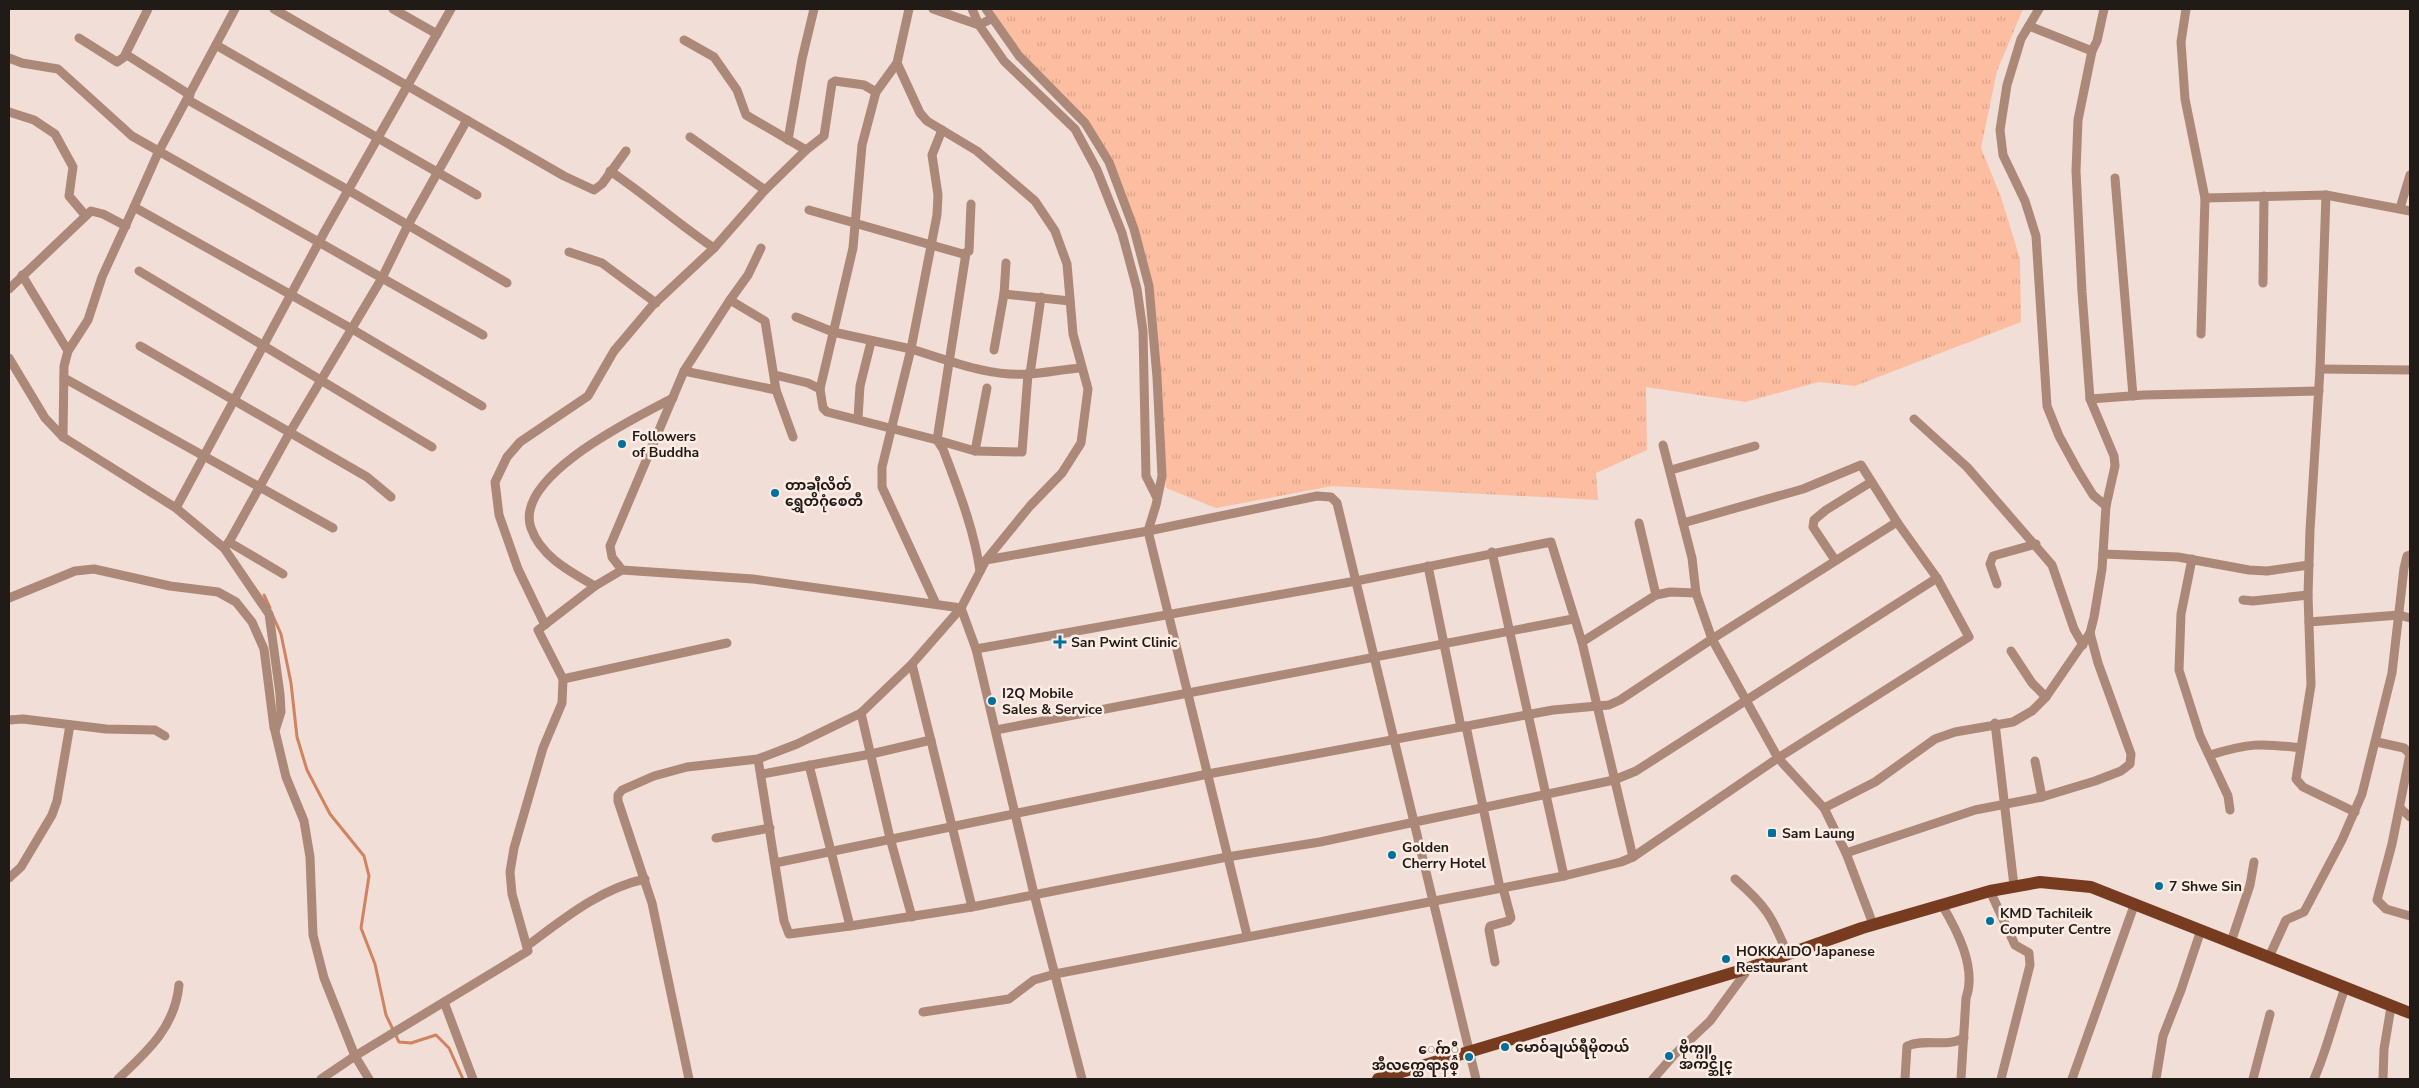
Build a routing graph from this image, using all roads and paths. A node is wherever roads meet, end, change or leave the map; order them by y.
1 (148, 9) edge
2 (235, 9) edge
3 (274, 9) edge
4 (394, 9) edge
5 (451, 9) edge
6 (814, 9) edge
7 (909, 9) edge
8 (933, 9) edge
9 (972, 9) edge
10 (986, 9) edge
11 (2039, 9) edge
12 (2104, 9) edge
13 (2186, 9) edge
14 (991, 19) junction
15 (979, 25) junction
16 (2029, 26) junction
17 (437, 34) junction
18 (79, 38) dead end
19 (684, 40) dead end
20 (216, 45) junction
21 (2092, 51) junction
22 (125, 55) junction
23 (9, 58) edge
24 (897, 63) junction
25 (408, 85) junction
26 (876, 92) junction
27 (189, 97) junction
28 (9, 112) edge
29 (467, 120) junction
30 (942, 130) junction
31 (379, 137) junction
32 (690, 137) dead end
33 (788, 140) junction
34 (806, 150) junction
35 (626, 151) dead end
36 (158, 153) junction
37 (437, 171) junction
38 (610, 171) junction
39 (2410, 175) edge
40 (2115, 178) dead end
41 (348, 190) junction
42 (765, 190) junction
43 (478, 195) dead end
44 (2326, 195) junction
45 (2264, 196) junction
46 (2205, 198) junction
47 (971, 204) dead end
48 (134, 207) junction
49 (2400, 208) junction
50 (809, 210) dead end
51 (2410, 211) edge
52 (85, 215) junction
53 (856, 222) junction
54 (408, 225) junction
55 (126, 226) junction
56 (319, 242) junction
57 (932, 245) junction
58 (714, 248) junction
59 (761, 248) dead end
60 (569, 252) dead end
61 (966, 253) junction
62 (1006, 263) dead end
63 (139, 272) dead end
64 (22, 276) junction
65 (382, 278) junction
66 (507, 283) dead end
67 (2263, 283) dead end
68 (9, 289) edge
69 (1004, 294) junction
70 (290, 296) junction
71 (1041, 297) junction
72 (730, 300) junction
73 (1070, 301) junction
74 (656, 302) junction
75 (796, 317) dead end
76 (352, 329) junction
77 (833, 332) junction
78 (2201, 334) dead end
79 (483, 335) dead end
80 (871, 342) junction
81 (140, 346) dead end
82 (264, 346) junction
83 (911, 349) junction
84 (994, 350) dead end
85 (68, 352) junction
86 (9, 358) edge
87 (948, 361) junction
88 (1082, 368) junction
89 (2320, 369) junction
90 (2410, 370) edge
91 (684, 371) junction
92 (1029, 374) junction
93 (775, 376) junction
94 (64, 378) junction
95 (321, 380) junction
96 (987, 388) dead end
97 (820, 389) junction
98 (776, 390) junction
99 (2319, 391) junction
100 (2133, 396) junction
101 (673, 398) junction
102 (2090, 399) junction
103 (234, 400) junction
104 (482, 406) dead end
105 (858, 418) junction
106 (1914, 419) dead end
107 (891, 427) junction
108 (290, 432) junction
109 (793, 436) dead end
110 (63, 437) junction
111 (937, 440) junction
112 (1663, 446) dead end
113 (1755, 446) dead end
114 (432, 447) dead end
115 (975, 451) junction
116 (204, 455) junction
117 (1671, 470) junction
118 (1871, 482) junction
119 (260, 487) junction
120 (1156, 496) junction
121 (391, 497) dead end
122 (2106, 506) junction
123 (176, 508) junction
124 (1897, 522) junction
125 (1639, 523) dead end
126 (1683, 523) junction
127 (333, 528) dead end
128 (1148, 531) junction
129 (2036, 544) junction
130 (227, 545) junction
131 (1492, 552) junction
132 (2103, 554) junction
133 (2410, 555) edge
134 (2192, 559) junction
135 (986, 560) junction
136 (1835, 560) junction
137 (2309, 565) junction
138 (1428, 566) junction
139 (622, 570) junction
140 (980, 571) junction
141 (283, 574) dead end
142 (1936, 578) junction
143 (1356, 581) junction
144 (1997, 584) dead end
145 (596, 586) junction
146 (1696, 593) junction
147 (1656, 595) junction
148 (2308, 596) junction
149 (9, 598) edge
150 (2243, 600) dead end
151 (936, 604) junction
152 (961, 608) junction
153 (1168, 614) junction
154 (2399, 615) junction
155 (2410, 618) edge
156 (1573, 619) junction
157 (2309, 622) junction
158 (545, 625) junction
159 (1509, 630) junction
160 (2090, 633) junction
161 (1712, 639) junction
162 (1582, 642) junction
163 (727, 643) dead end
164 (1443, 644) junction
165 (2083, 645) junction
166 (976, 650) junction
167 (2011, 651) dead end
168 (1374, 656) junction
169 (912, 664) junction
170 (563, 679) junction
171 (1186, 692) junction
172 (2046, 697) junction
173 (1746, 699) junction
174 (1595, 705) junction
175 (861, 713) junction
176 (1527, 715) junction
177 (9, 720) edge
178 (1995, 724) junction
179 (70, 725) junction
180 (1463, 726) junction
181 (996, 730) junction
182 (275, 731) junction
183 (165, 736) dead end
184 (1394, 739) junction
185 (931, 740) junction
186 (2377, 742) junction
187 (2301, 748) junction
188 (870, 754) junction
189 (2210, 755) junction
190 (758, 758) junction
191 (1778, 758) junction
192 (2035, 761) dead end
193 (809, 765) junction
194 (762, 774) junction
195 (1208, 774) junction
196 (1614, 780) junction
197 (1545, 796) junction
198 (2042, 797) junction
199 (2005, 804) junction
200 (1482, 807) junction
201 (1824, 808) junction
202 (2400, 808) junction
203 (2230, 810) dead end
204 (2355, 812) junction
205 (1016, 814) junction
206 (2410, 817) edge
207 (1413, 822) junction
208 (952, 825) junction
209 (770, 828) junction
210 (716, 838) dead end
211 (890, 838) junction
212 (831, 851) junction
213 (1846, 853) junction
214 (1227, 857) junction
215 (1632, 857) junction
216 (775, 862) junction
217 (2254, 862) dead end
218 (1564, 876) junction
219 (9, 878) edge
220 (645, 879) junction
221 (1735, 879) dead end
222 (2014, 886) junction
223 (1501, 888) junction
224 (1990, 891) junction
225 (1034, 894) junction
226 (1434, 901) junction
227 (2135, 903) junction
228 (1942, 904) junction
229 (972, 907) junction
230 (2410, 916) edge
231 (912, 917) junction
232 (1873, 924) junction
233 (850, 926) junction
234 (2201, 930) junction
235 (1247, 935) junction
236 (2231, 942) junction
237 (526, 946) junction
238 (1787, 953) junction
239 (2269, 957) junction
240 (1495, 962) dead end
241 (1749, 968) junction
242 (1055, 974) junction
243 (179, 985) dead end
244 (2345, 988) junction
245 (444, 1002) junction
246 (2391, 1007) junction
247 (923, 1012) dead end
248 (2410, 1013) edge
249 (2270, 1014) dead end
250 (1964, 1038) junction
251 (1470, 1051) junction
252 (355, 1056) junction
253 (118, 1079) edge
254 (321, 1079) edge
255 (369, 1079) edge
256 (473, 1079) edge
257 (689, 1079) edge
258 (1082, 1079) edge
259 (1378, 1079) edge
260 (1476, 1079) edge
261 (1653, 1079) edge
262 (1906, 1079) edge
263 (1961, 1079) edge
264 (2001, 1079) edge
265 (2072, 1079) edge
266 (2156, 1079) edge
267 (2253, 1079) edge
268 (2314, 1079) edge
269 (2384, 1079) edge

1 - 22 street
2 - 20 street
3 - 25 street
4 - 17 street
5 - 17 street
6 - 33 street
7 - 24 street
8 - 15 street
9 - 15 street
10 - 14 street
11 - 16 street
12 - 21 street
13 - 46 street
14 - 15 street
14 - 120 street
15 - 120 street
16 - 21 street
16 - 122 street
17 - 25 street
18 - 22 street
19 - 33 street
20 - 27 street
20 - 31 street
21 - 102 street
22 - 27 street
23 - 36 street
24 - 26 street
24 - 30 street
25 - 29 street
25 - 31 street
26 - 34 street
26 - 53 street
27 - 36 street
27 - 41 street
28 - 52 street
29 - 37 street
29 - 38 street
30 - 57 street
30 - 73 street
31 - 37 street
31 - 41 street
32 - 42 street
33 - 34 street
34 - 42 street
35 - 38 street
36 - 48 street
36 - 56 street
37 - 43 street
37 - 54 street
38 - 58 street
39 - 49 street
40 - 100 street
41 - 54 street
41 - 56 street
42 - 58 street
44 - 45 street
44 - 49 street
44 - 89 street
45 - 46 street
45 - 67 street
46 - 78 street
47 - 61 street
48 - 55 street
48 - 70 street
49 - 51 street
50 - 53 street
52 - 55 street
52 - 64 street
53 - 57 street
53 - 77 street
54 - 65 street
54 - 66 street
55 - 85 street
56 - 65 street
56 - 70 street
57 - 61 street
57 - 83 street
58 - 74 street
59 - 72 street
60 - 74 street
61 - 87 street
62 - 69 street
63 - 82 street
64 - 68 street
64 - 85 street
65 - 76 street
65 - 79 street
69 - 71 street
69 - 84 street
70 - 76 street
70 - 82 street
71 - 73 street
71 - 92 street
72 - 91 street
72 - 93 street
73 - 88 street
74 - 158 street
75 - 77 street
76 - 95 street
76 - 104 street
77 - 80 street
77 - 97 street
80 - 83 street
80 - 105 street
81 - 103 street
82 - 95 street
82 - 103 street
83 - 87 street
83 - 107 street
85 - 94 street
86 - 110 street
87 - 92 street
87 - 111 street
88 - 92 street
88 - 135 street
89 - 90 street
89 - 99 street
91 - 98 street
91 - 101 street
92 - 115 street
93 - 97 street
93 - 98 street
94 - 110 street
94 - 116 street
95 - 108 street
95 - 114 street
96 - 115 street
97 - 105 street
98 - 109 street
99 - 100 street
99 - 137 street
100 - 102 street
101 - 139 street
101 - 145 street
102 - 122 street
103 - 108 street
103 - 116 street
105 - 107 street
106 - 129 street
107 - 111 street
107 - 151 street
108 - 119 street
108 - 121 street
110 - 123 street
111 - 115 street
111 - 140 street
112 - 117 street
113 - 117 street
116 - 119 street
116 - 123 street
117 - 126 street
118 - 124 street
118 - 126 street
118 - 136 street
119 - 127 street
119 - 130 street
120 - 128 street
122 - 132 street
123 - 130 street
124 - 136 street
124 - 142 street
125 - 147 street
126 - 146 street
128 - 135 street
128 - 143 street
128 - 153 street
129 - 144 street
129 - 165 street
130 - 141 street
130 - 182 street
131 - 138 street
131 - 156 street
131 - 159 street
132 - 134 street
132 - 160 street
133 - 154 street
134 - 137 street
134 - 189 street
135 - 140 street
136 - 161 street
137 - 148 street
138 - 143 street
138 - 164 street
139 - 145 street
139 - 151 street
140 - 152 street
142 - 173 street
142 - 191 street
143 - 153 street
143 - 168 street
145 - 158 street
146 - 147 street
146 - 161 street
147 - 162 street
148 - 150 street
148 - 157 street
149 - 182 street
151 - 152 street
152 - 166 street
152 - 169 street
153 - 166 street
153 - 171 street
154 - 155 street
154 - 157 street
154 - 186 street
156 - 159 street
156 - 162 street
157 - 187 street
158 - 170 street
159 - 164 street
159 - 176 street
160 - 165 street
160 - 198 street
161 - 173 street
161 - 174 street
162 - 174 street
163 - 170 street
164 - 168 street
164 - 180 street
165 - 172 street
166 - 181 street
167 - 172 street
168 - 171 street
168 - 184 street
169 - 175 street
169 - 185 street
170 - 237 street
171 - 181 street
171 - 195 street
172 - 178 street
173 - 191 street
173 - 196 street
174 - 176 street
174 - 196 street
175 - 188 street
175 - 190 street
176 - 180 street
176 - 197 street
177 - 179 street
178 - 199 street
178 - 201 street
179 - 183 street
179 - 219 street
180 - 184 street
180 - 200 street
181 - 205 street
182 - 252 street
184 - 195 street
184 - 207 street
185 - 188 street
185 - 208 street
186 - 202 street
186 - 204 street
187 - 189 street
187 - 204 street
188 - 193 street
188 - 211 street
189 - 203 street
190 - 194 street
190 - 220 street
191 - 201 street
191 - 215 street
192 - 198 street
193 - 194 street
193 - 212 street
194 - 209 street
195 - 205 street
195 - 214 street
196 - 197 street
196 - 215 street
197 - 200 street
197 - 218 street
198 - 199 street
199 - 213 street
199 - 222 street
200 - 207 street
200 - 223 street
201 - 213 street
202 - 206 street
202 - 230 street
204 - 239 street
205 - 208 street
205 - 225 street
207 - 214 street
207 - 226 street
208 - 211 street
208 - 229 street
209 - 210 street
209 - 216 street
211 - 212 street
211 - 231 street
212 - 216 street
212 - 233 street
213 - 232 street
214 - 225 street
214 - 235 street
215 - 218 street
216 - 233 street
217 - 236 street
218 - 223 street
220 - 237 street
220 - 257 street
221 - 238 street
222 - 224 main road
222 - 227 main road
223 - 226 street
223 - 240 street
224 - 228 main road
224 - 264 street
225 - 229 street
225 - 242 street
226 - 235 street
226 - 251 street
227 - 234 main road
227 - 265 street
228 - 232 main road
228 - 250 street
229 - 231 street
231 - 233 street
232 - 238 main road
234 - 236 main road
234 - 266 street
235 - 242 street
236 - 239 main road
237 - 245 street
238 - 241 main road
239 - 244 main road
241 - 251 main road
241 - 261 street
242 - 247 street
242 - 258 street
243 - 253 street
244 - 246 main road
244 - 268 street
245 - 252 street
245 - 256 street
246 - 248 main road
246 - 269 street
249 - 267 street
250 - 262 street
250 - 263 street
251 - 259 main road
251 - 260 street
252 - 254 street
252 - 255 street

